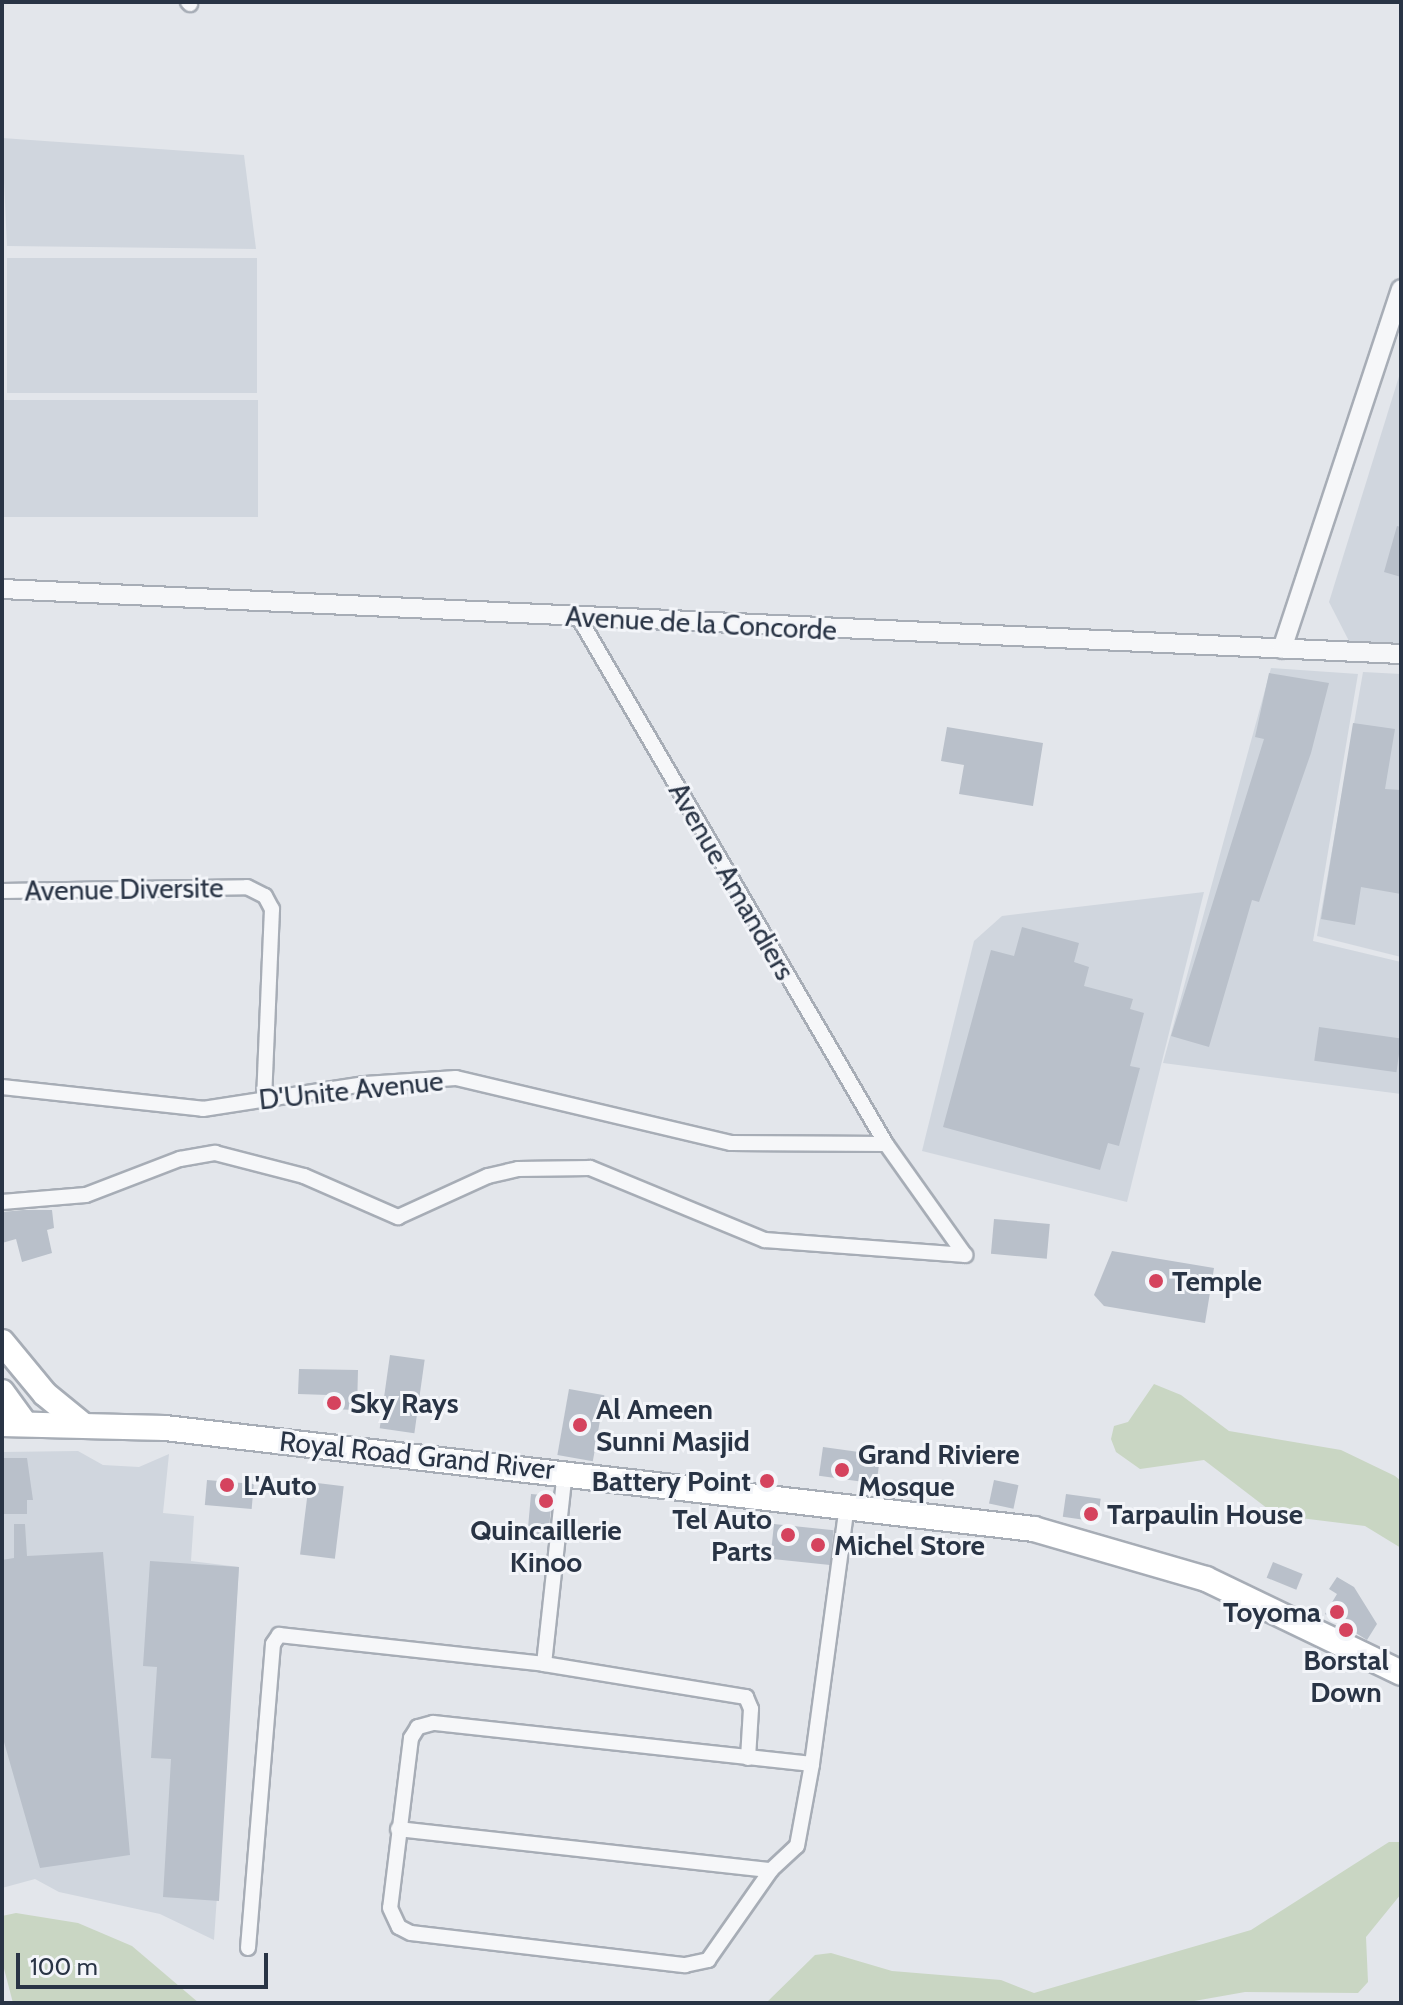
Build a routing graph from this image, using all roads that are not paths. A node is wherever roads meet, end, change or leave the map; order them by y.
1 (1401, 289) edge
2 (2, 589) edge
3 (579, 618) junction
4 (1282, 649) junction
5 (1401, 654) edge
6 (2, 891) edge
7 (2, 1087) edge
8 (264, 1098) junction
9 (886, 1144) junction
10 (2, 1202) edge
11 (2, 1342) edge
12 (22, 1368) junction
13 (2, 1392) edge
14 (13, 1424) edge
15 (83, 1425) junction
16 (565, 1472) junction
17 (847, 1505) junction
18 (544, 1664) junction
19 (1401, 1673) edge
20 (748, 1758) junction
21 (812, 1764) junction
22 (398, 1829) junction
23 (771, 1870) junction
24 (248, 1948) dead end

1 - 4 street
2 - 3 street, Avenue de la Concorde
3 - 4 street, Avenue de la Concorde
3 - 9 street, Avenue Amandiers
4 - 5 street, Avenue de la Concorde
6 - 8 street, Avenue Diversite
7 - 8 street, D'Unite Avenue
8 - 9 street, D'Unite Avenue
9 - 10 street, Avenue Amandiers
11 - 12 main road
12 - 14 main road
12 - 15 main road
13 - 14 main road
14 - 15 main road, Royal Road Grand River
15 - 16 main road, Royal Road Grand River
16 - 17 main road, Royal Road Grand River
16 - 18 street
17 - 19 main road, Royal Road Grand River
17 - 21 street
18 - 20 street
18 - 24 street
20 - 21 street
20 - 22 street
21 - 23 street
22 - 23 street
22 - 23 street

